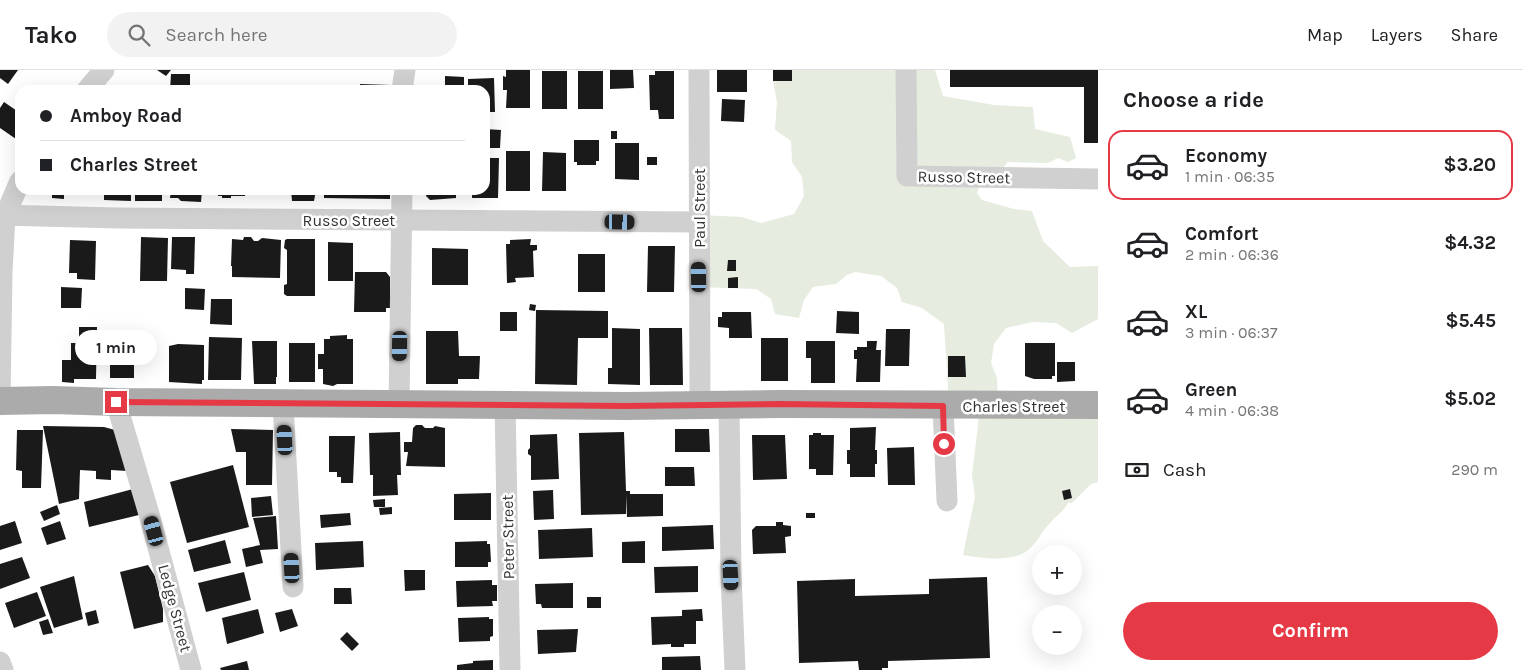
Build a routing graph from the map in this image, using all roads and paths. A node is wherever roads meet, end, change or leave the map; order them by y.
1 (104, 70) edge
2 (405, 70) edge
3 (699, 70) edge
4 (906, 70) edge
5 (91, 85) edge
6 (403, 85) edge
7 (1098, 179) edge
8 (15, 191) edge
9 (402, 195) edge
10 (3, 216) edge
11 (403, 220) junction
12 (698, 222) junction
13 (0, 401) edge
14 (116, 402) junction
15 (284, 404) junction
16 (505, 404) junction
17 (399, 405) junction
18 (729, 405) junction
19 (1098, 405) edge
20 (700, 406) junction
21 (943, 406) junction
22 (946, 501) dead end
23 (293, 587) dead end
24 (0, 662) edge
25 (3, 670) edge
26 (191, 670) edge
27 (510, 670) edge
28 (736, 670) edge

1 - 5 street
2 - 6 street
3 - 12 street, Paul Street
4 - 7 street, Russo Street
8 - 10 street
9 - 11 street
10 - 11 street, Russo Street
10 - 13 street
11 - 12 street, Russo Street
11 - 17 street
12 - 20 street, Paul Street
13 - 14 main road, Charles Street
14 - 15 main road, Charles Street
14 - 26 street, Ledge Street
15 - 17 main road, Charles Street
15 - 23 street
16 - 17 main road, Charles Street
16 - 20 main road, Charles Street
16 - 27 street, Peter Street
18 - 20 main road, Charles Street
18 - 21 main road, Charles Street
18 - 28 street
19 - 21 main road, Charles Street
21 - 22 street
24 - 25 street

